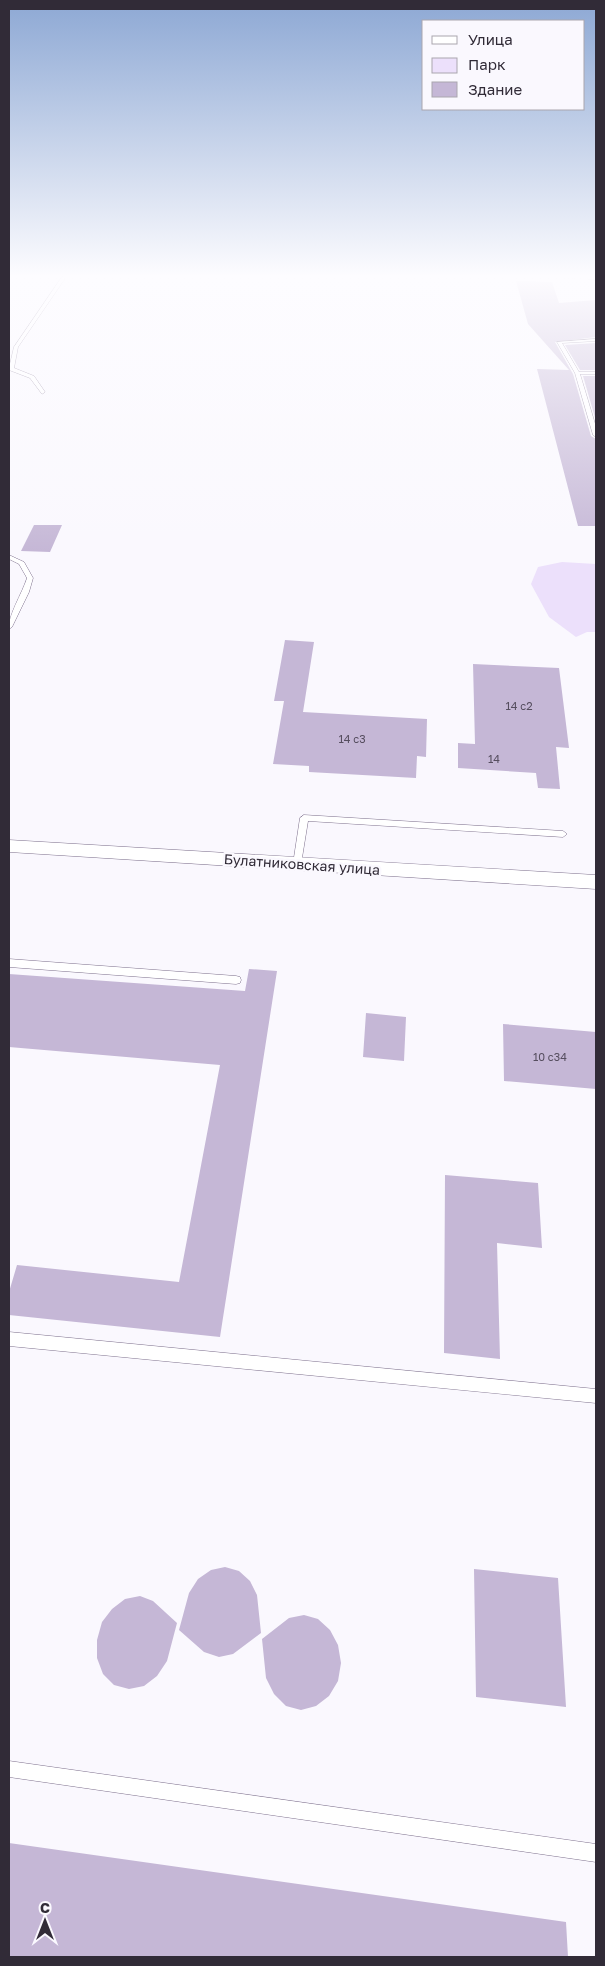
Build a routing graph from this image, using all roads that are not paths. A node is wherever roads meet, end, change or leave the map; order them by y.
1 (11, 369) edge
2 (575, 369) edge
3 (577, 373) junction
4 (596, 373) edge
5 (42, 392) dead end
6 (596, 435) edge
7 (9, 557) edge
8 (9, 627) edge
9 (563, 834) dead end
10 (9, 846) edge
11 (297, 864) junction
12 (596, 882) edge
13 (9, 963) edge
14 (236, 980) dead end
15 (9, 1339) edge
16 (596, 1396) edge
17 (9, 1769) edge
18 (596, 1853) edge

1 - 5 lane
2 - 3 lane
3 - 4 lane
3 - 6 lane
7 - 8 lane
9 - 11 lane
10 - 11 street, Булатниковская улица
11 - 12 street, Булатниковская улица
13 - 14 lane
15 - 16 lane
17 - 18 lane

